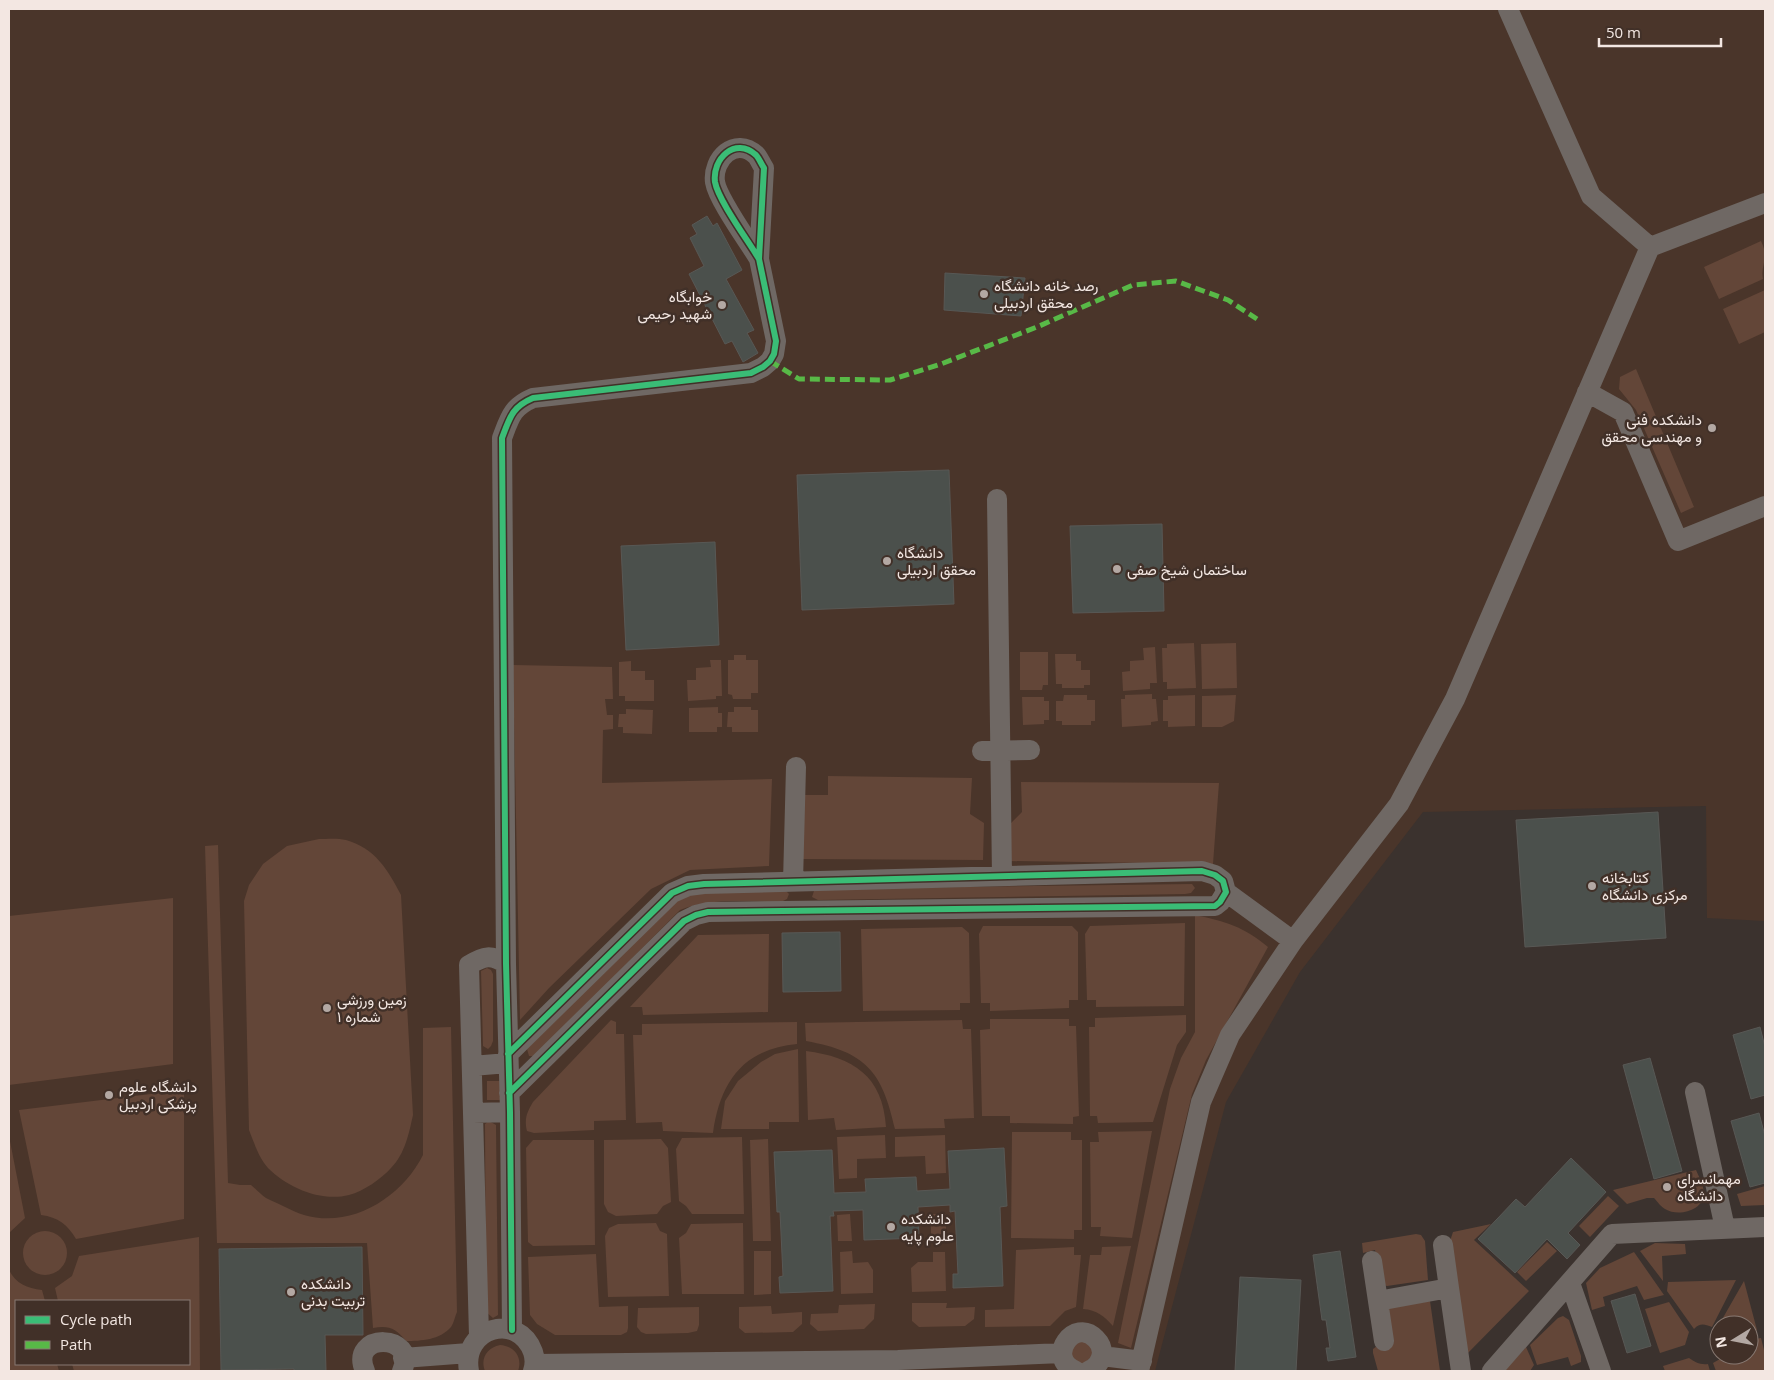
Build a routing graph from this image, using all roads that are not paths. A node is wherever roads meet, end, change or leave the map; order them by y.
1 (1508, 9) edge
2 (1765, 203) edge
3 (1650, 247) junction
4 (759, 259) junction
5 (1587, 392) junction
6 (997, 499) dead end
7 (1765, 506) edge
8 (1030, 750) dead end
9 (991, 751) junction
10 (796, 767) dead end
11 (1002, 876) junction
12 (793, 882) junction
13 (1226, 892) junction
14 (1292, 941) junction
15 (506, 964) junction
16 (508, 1058) junction
17 (472, 1066) junction
18 (1695, 1092) dead end
19 (510, 1102) junction
20 (473, 1113) junction
21 (1765, 1227) edge
22 (1725, 1228) junction
23 (1444, 1245) dead end
24 (1372, 1262) dead end
25 (1570, 1283) junction
26 (1449, 1288) junction
27 (1378, 1301) junction
28 (512, 1330) junction
29 (479, 1336) junction
30 (1384, 1341) dead end
31 (1062, 1353) junction
32 (1102, 1356) junction
33 (468, 1364) edge
34 (898, 1365) edge
35 (403, 1366) edge
36 (725, 1366) edge
37 (1141, 1366) edge
38 (534, 1368) edge
39 (365, 1371) edge
40 (1076, 1371) edge
41 (1088, 1371) edge
42 (1461, 1371) edge
43 (1492, 1371) edge
44 (1601, 1371) edge

1 - 3 street
2 - 3 street
3 - 5 street
4 - 4 street
4 - 15 street
5 - 7 street
5 - 14 street
6 - 9 street
8 - 9 street
9 - 11 street
10 - 12 street
11 - 12 street
11 - 13 street
12 - 16 street
13 - 14 street
13 - 19 street
14 - 37 street
15 - 16 street
15 - 17 street
16 - 17 street
16 - 19 street
17 - 20 street
18 - 22 street
19 - 20 street
19 - 28 street
20 - 29 street
21 - 22 street
22 - 25 street
23 - 26 street
24 - 27 street
25 - 43 street
25 - 44 street
26 - 27 street
26 - 42 street
27 - 30 street
28 - 29 street
28 - 38 street
29 - 33 street
31 - 32 street
31 - 34 street
31 - 40 street
32 - 37 street
32 - 41 street
33 - 35 street
34 - 36 street
35 - 39 street
36 - 38 street

